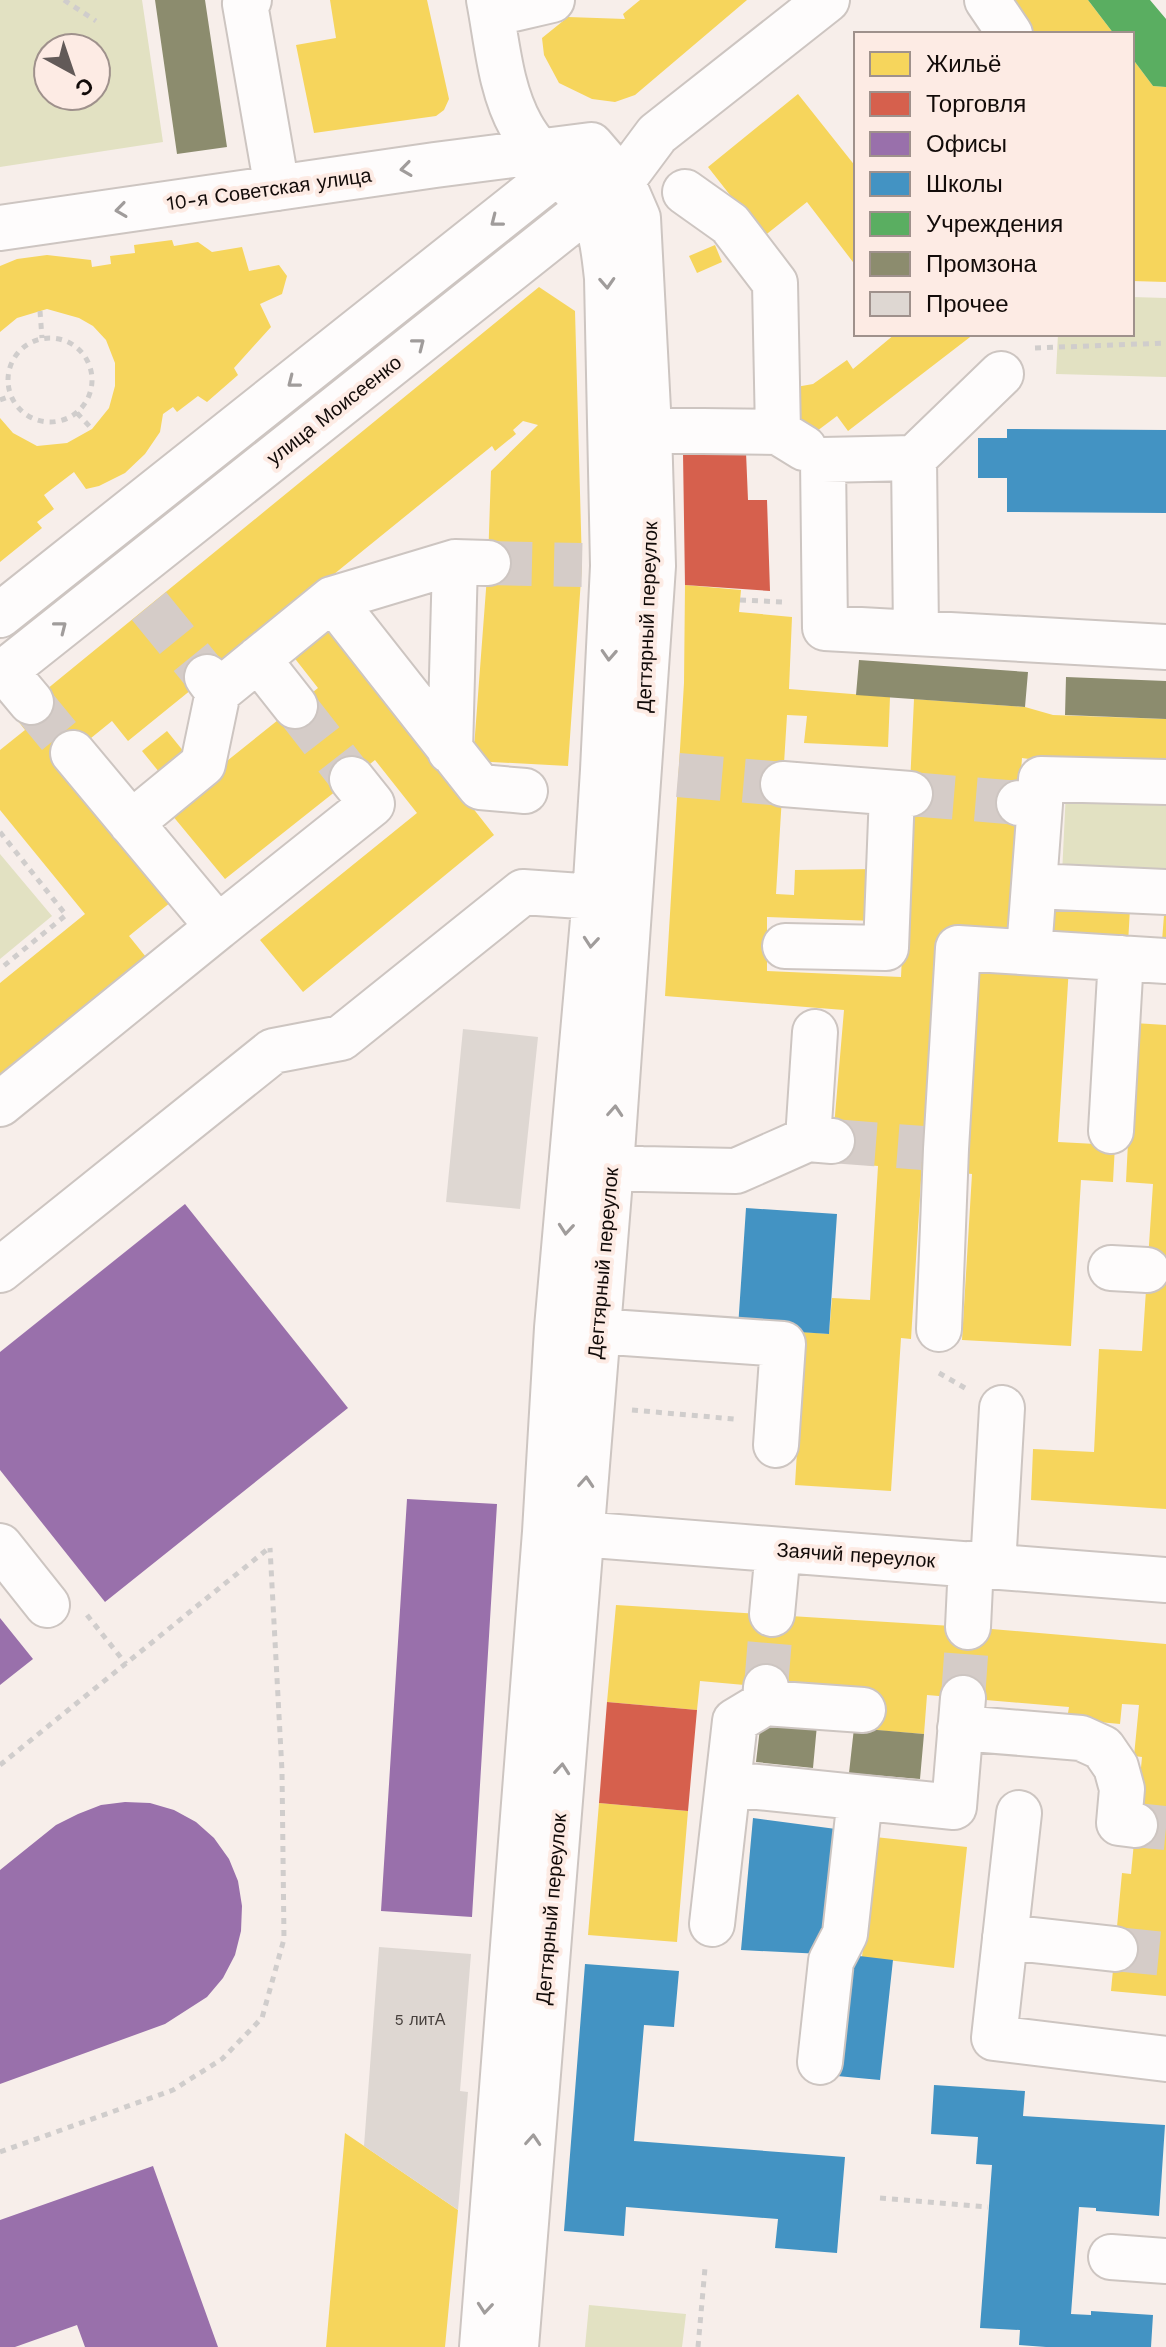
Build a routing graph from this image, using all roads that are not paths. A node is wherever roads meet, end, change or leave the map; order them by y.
1 (249, 0) edge
2 (552, 0) edge
3 (827, 0) edge
4 (987, 0) edge
5 (490, 7) edge
6 (1009, 32) edge
7 (657, 134) junction
8 (591, 145) junction
9 (548, 162) junction
10 (277, 188) junction
11 (685, 192) dead end
12 (606, 195) junction
13 (0, 228) edge
14 (1015, 361) road end
15 (630, 430) junction
16 (778, 432) junction
17 (914, 458) junction
18 (823, 460) junction
19 (94, 540) junction
20 (136, 591) junction
21 (332, 599) junction
22 (0, 615) edge
23 (916, 632) junction
24 (1166, 647) edge
25 (258, 659) junction
26 (12, 683) edge
27 (295, 706) tunnel mouth
28 (450, 751) junction
29 (73, 753) tunnel mouth
30 (352, 779) tunnel mouth
31 (1166, 782) edge
32 (783, 784) tunnel mouth
33 (525, 791) dead end
34 (131, 823) junction
35 (1034, 886) junction
36 (1166, 892) edge
37 (613, 898) junction
38 (218, 927) junction
39 (785, 946) dead end
40 (1029, 951) junction
41 (1121, 958) junction
42 (1166, 961) edge
43 (815, 1032) dead end
44 (0, 1104) edge
45 (1111, 1131) dead end
46 (591, 1166) junction
47 (0, 1270) edge
48 (561, 1329) junction
49 (939, 1329) dead end
50 (1002, 1408) road end
51 (777, 1434) road end
52 (564, 1533) junction
53 (0, 1546) edge
54 (778, 1550) junction
55 (982, 1565) junction
56 (1166, 1580) edge
57 (47, 1605) dead end
58 (772, 1614) tunnel mouth
59 (968, 1627) tunnel mouth
60 (863, 1710) dead end
61 (728, 1784) junction
62 (860, 1798) junction
63 (1019, 1813) dead end
64 (1135, 1825) dead end
65 (712, 1924) dead end
66 (1005, 1937) junction
67 (1115, 1949) tunnel mouth
68 (1166, 2059) edge
69 (820, 2062) dead end
70 (507, 2253) junction
71 (1111, 2257) dead end
72 (1166, 2261) edge
73 (482, 2347) edge
74 (516, 2347) edge

1 - 10 street
2 - 5 street
3 - 7 street, улица Моисеенко
4 - 6 street
5 - 9 street
7 - 8 street, улица Моисеенко
7 - 12 street, улица Моисеенко
8 - 9 street, 10-я Советская улица
8 - 12 street
9 -> 10 street, 10-я Советская улица
9 - 12 street
9 -> 19 street
10 -> 13 street, 10-я Советская улица
11 - 16 street
12 - 15 street, Дегтярный переулок
20 -> 12 street, улица Моисеенко
14 - 17 street
15 - 16 street
15 - 37 street, Дегтярный переулок
16 - 18 street
17 - 18 street
17 - 23 street
18 - 23 street
19 - 20 street
19 - 22 street
26 -> 20 street, улица Моисеенко
21 - 25 street
21 - 28 street
21 - 28 street
23 - 24 street
25 - 27 street
25 - 34 street
28 - 33 street
29 - 34 street
30 - 38 street
31 - 35 street
32 - 39 street
34 - 38 street
35 - 36 street
35 - 40 street
37 - 46 street, Дегтярный переулок
37 - 47 street
38 - 44 street
40 - 41 street
40 - 49 street
41 - 42 street
41 - 45 street
43 - 46 street
46 - 48 street, Дегтярный переулок
48 - 51 street
48 - 52 street, Дегтярный переулок
50 - 55 street
52 - 54 street, Заячий переулок
52 - 70 street, Дегтярный переулок
53 - 57 street
54 - 55 street, Заячий переулок
54 - 58 street
55 - 56 street, Заячий переулок
55 - 59 street
60 - 61 street
61 - 62 street
61 - 65 street
62 - 64 street
62 - 69 street
63 - 66 street
66 - 67 street
66 - 68 street
70 -> 73 street, Дегтярный переулок
70 - 74 street, Дегтярный переулок
71 - 72 street

